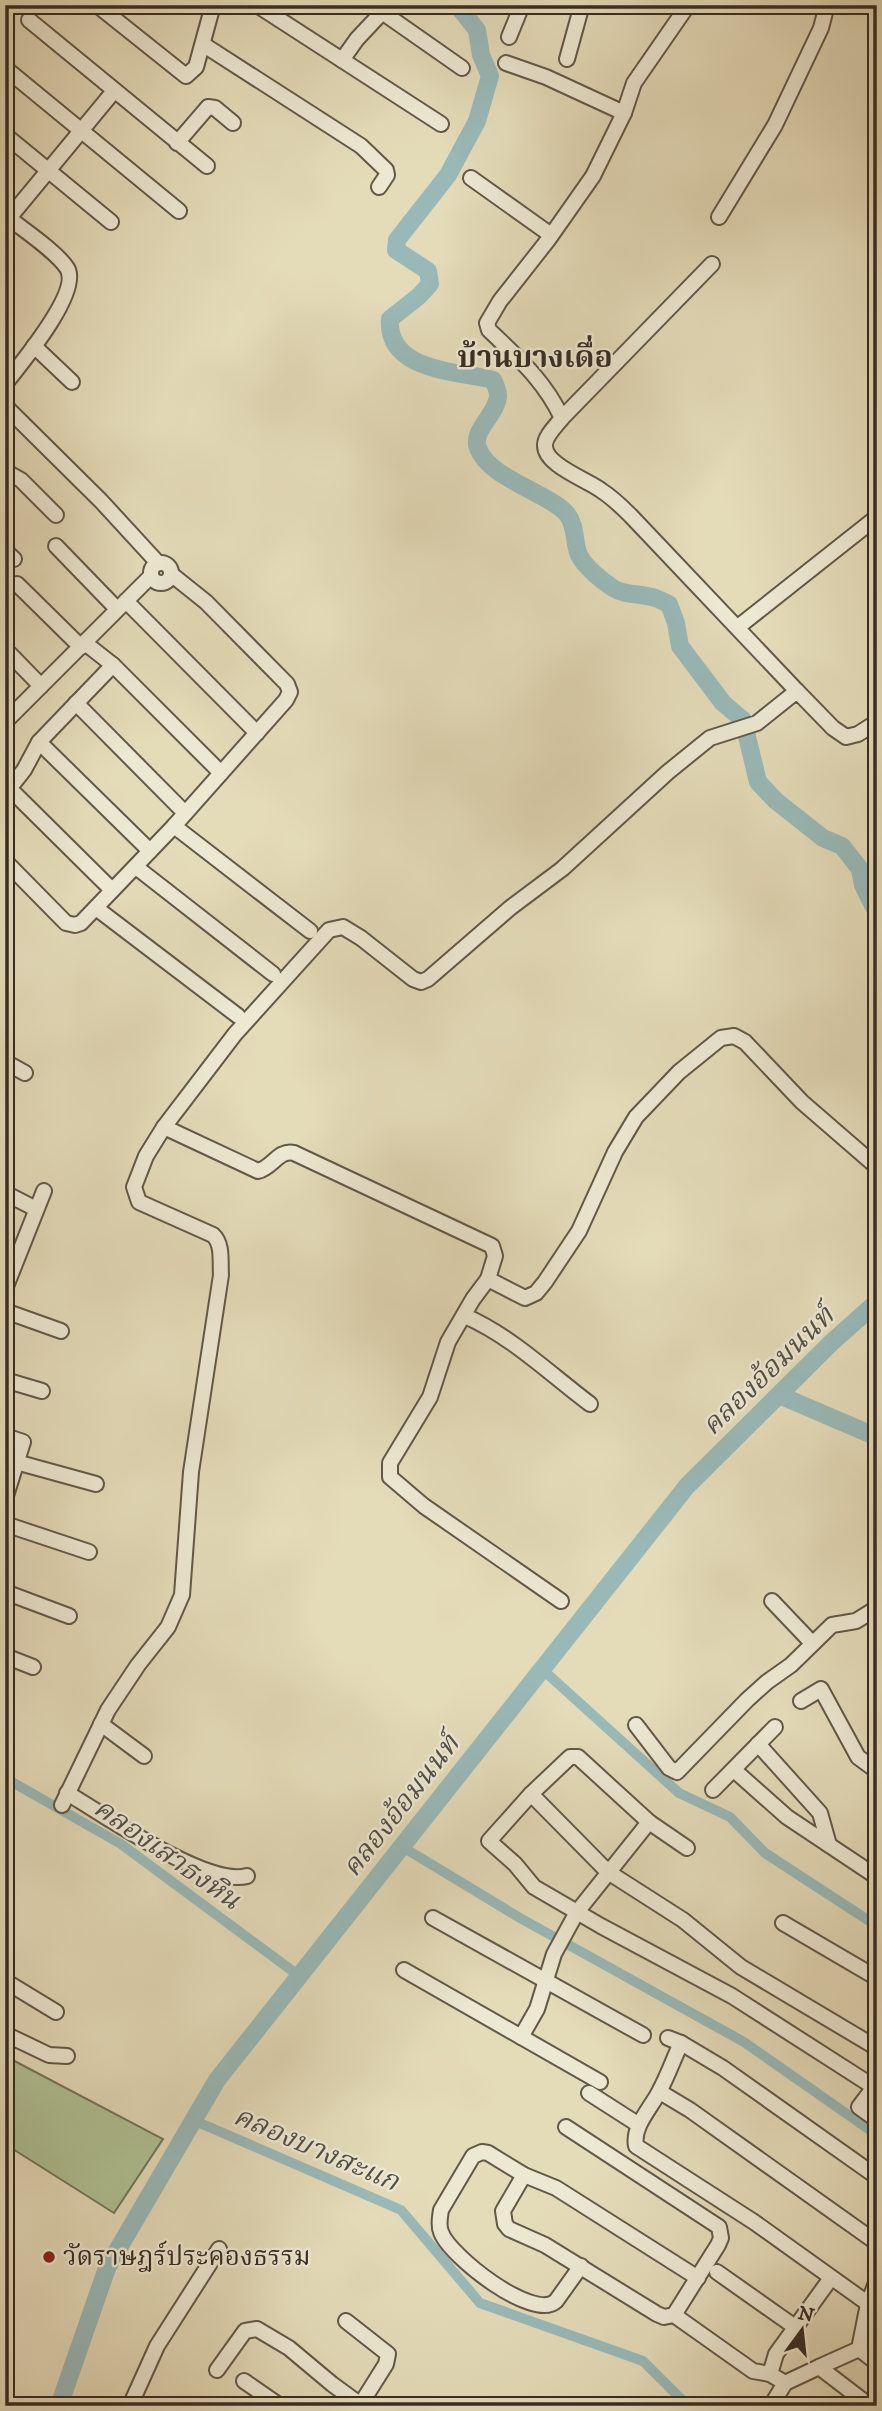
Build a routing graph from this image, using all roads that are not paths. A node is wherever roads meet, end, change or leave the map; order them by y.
1 (97, 5) edge
2 (214, 5) edge
3 (257, 5) edge
4 (522, 5) edge
5 (572, 5) edge
6 (688, 5) edge
7 (827, 5) edge
8 (381, 7) edge
9 (29, 20) dead end
10 (509, 37) dead end
11 (204, 45) junction
12 (567, 59) dead end
13 (342, 61) junction
14 (506, 63) dead end
15 (5, 68) edge
16 (462, 68) dead end
17 (114, 91) junction
18 (624, 113) junction
19 (233, 122) dead end
20 (441, 124) dead end
21 (81, 131) junction
22 (5, 135) edge
23 (177, 142) junction
24 (207, 166) dead end
25 (48, 170) junction
26 (471, 178) dead end
27 (379, 187) dead end
28 (179, 211) dead end
29 (7, 216) edge
30 (719, 217) dead end
31 (111, 222) dead end
32 (551, 235) junction
33 (712, 264) dead end
34 (33, 346) junction
35 (72, 382) dead end
36 (5, 384) edge
37 (5, 406) edge
38 (562, 418) junction
39 (6, 473) edge
40 (57, 515) dead end
41 (877, 517) edge
42 (56, 546) dead end
43 (155, 569) junction
44 (17, 584) dead end
45 (121, 605) junction
46 (738, 627) junction
47 (83, 645) junction
48 (5, 649) edge
49 (113, 665) junction
50 (41, 686) junction
51 (797, 691) junction
52 (76, 703) junction
53 (5, 722) edge
54 (877, 722) edge
55 (257, 733) junction
56 (39, 741) junction
57 (221, 773) junction
58 (8, 791) edge
59 (185, 813) junction
60 (174, 826) junction
61 (150, 851) junction
62 (5, 861) edge
63 (136, 867) junction
64 (112, 890) junction
65 (96, 908) junction
66 (310, 931) dead end
67 (273, 974) dead end
68 (238, 1016) dead end
69 (5, 1062) edge
70 (26, 1073) dead end
71 (164, 1127) junction
72 (877, 1167) edge
73 (44, 1191) dead end
74 (5, 1193) edge
75 (36, 1209) junction
76 (9, 1268) edge
77 (488, 1279) junction
78 (5, 1289) edge
79 (5, 1311) edge
80 (465, 1316) junction
81 (61, 1331) dead end
82 (5, 1380) edge
83 (42, 1391) dead end
84 (590, 1404) dead end
85 (5, 1436) edge
86 (16, 1462) junction
87 (96, 1484) dead end
88 (5, 1499) edge
89 (5, 1524) edge
90 (89, 1552) dead end
91 (5, 1591) edge
92 (561, 1601) dead end
93 (772, 1601) dead end
94 (877, 1608) edge
95 (69, 1616) dead end
96 (812, 1643) junction
97 (5, 1656) edge
98 (33, 1667) dead end
99 (801, 1701) dead end
100 (101, 1724) junction
101 (636, 1725) dead end
102 (775, 1727) dead end
103 (758, 1744) junction
104 (144, 1756) dead end
105 (734, 1770) junction
106 (877, 1771) edge
107 (713, 1790) dead end
108 (531, 1794) junction
109 (649, 1822) junction
110 (829, 1845) junction
111 (687, 1848) dead end
112 (608, 1872) junction
113 (247, 1875) dead end
114 (877, 1877) edge
115 (577, 1913) junction
116 (433, 1918) dead end
117 (783, 1923) dead end
118 (404, 1970) dead end
119 (877, 1978) edge
120 (5, 1981) edge
121 (544, 1981) junction
122 (56, 2012) dead end
123 (5, 2034) edge
124 (643, 2035) dead end
125 (521, 2037) junction
126 (877, 2048) edge
127 (66, 2056) dead end
128 (600, 2082) dead end
129 (876, 2085) edge
130 (660, 2092) junction
131 (589, 2093) dead end
132 (877, 2120) edge
133 (639, 2125) junction
134 (566, 2127) dead end
135 (524, 2175) junction
136 (877, 2178) edge
137 (877, 2242) edge
138 (219, 2249) dead end
139 (581, 2266) junction
140 (717, 2272) dead end
141 (698, 2278) junction
142 (831, 2278) junction
143 (877, 2280) edge
144 (873, 2307) edge
145 (674, 2315) junction
146 (346, 2321) dead end
147 (795, 2327) junction
148 (859, 2349) junction
149 (877, 2363) edge
150 (819, 2367) junction
151 (217, 2370) dead end
152 (770, 2374) junction
153 (244, 2381) dead end
154 (785, 2383) junction
155 (366, 2403) edge
156 (130, 2406) edge
157 (280, 2406) edge
158 (771, 2406) edge
159 (870, 2406) edge

1 - 11 street
2 - 11 street
3 - 13 street
4 - 10 street
5 - 12 street
6 - 18 street
7 - 30 street
8 - 13 street
8 - 16 street
9 - 17 street
11 - 27 street
13 - 20 street
14 - 18 street
15 - 21 street
17 - 21 street
17 - 23 street
18 - 32 street
19 - 23 street
21 - 25 street
21 - 28 street
22 - 25 street
23 - 24 street
25 - 29 street
25 - 31 street
26 - 32 street
29 - 34 street
32 - 38 street
33 - 38 street
34 - 35 street
34 - 36 street
37 - 43 street
38 - 46 street
39 - 40 street
41 - 46 street
42 - 45 street
43 - 45 street
43 - 55 street
44 - 47 street
45 - 47 street
45 - 55 street
46 - 51 street
47 - 49 street
47 - 50 street
48 - 50 street
49 - 52 street
49 - 57 street
50 - 53 street
51 - 54 street
51 - 71 street
52 - 56 street
52 - 59 street
55 - 57 street
56 - 58 street
56 - 61 street
57 - 59 street
58 - 64 street
59 - 60 street
60 - 61 street
60 - 66 street
61 - 63 street
62 - 65 street
63 - 64 street
63 - 67 street
64 - 65 street
65 - 68 street
69 - 70 street
71 - 77 street
71 - 100 street
72 - 77 street
73 - 75 street
74 - 75 street
75 - 76 street
76 - 78 street
77 - 80 street
79 - 81 street
80 - 84 street
80 - 92 street
82 - 83 street
85 - 86 street
86 - 87 street
86 - 88 street
89 - 90 street
91 - 95 street
93 - 96 street
94 - 96 street
96 - 101 street
97 - 98 street
99 - 106 street
100 - 104 street
100 - 113 street
102 - 103 street
103 - 105 street
103 - 110 street
105 - 107 street
105 - 110 street
108 - 109 street
108 - 112 street
108 - 115 street
109 - 111 street
109 - 112 street
110 - 114 street
112 - 115 street
112 - 126 street
115 - 121 street
115 - 129 street
116 - 121 street
117 - 119 street
118 - 125 street
120 - 122 street
121 - 124 street
121 - 125 street
123 - 127 street
125 - 128 street
129 - 132 street
130 - 133 street
130 - 136 street
130 - 137 street
131 - 133 street
133 - 142 street
134 - 141 street
135 - 139 street
135 - 139 street
135 - 141 street
138 - 156 street
139 - 145 street
140 - 147 street
141 - 145 street
142 - 144 street
142 - 147 street
143 - 144 street
144 - 148 street
145 - 152 street
146 - 155 street
147 - 152 street
148 - 149 street
148 - 150 street
150 - 154 street
150 - 159 street
151 - 155 street
152 - 154 street
153 - 157 street
154 - 158 street

